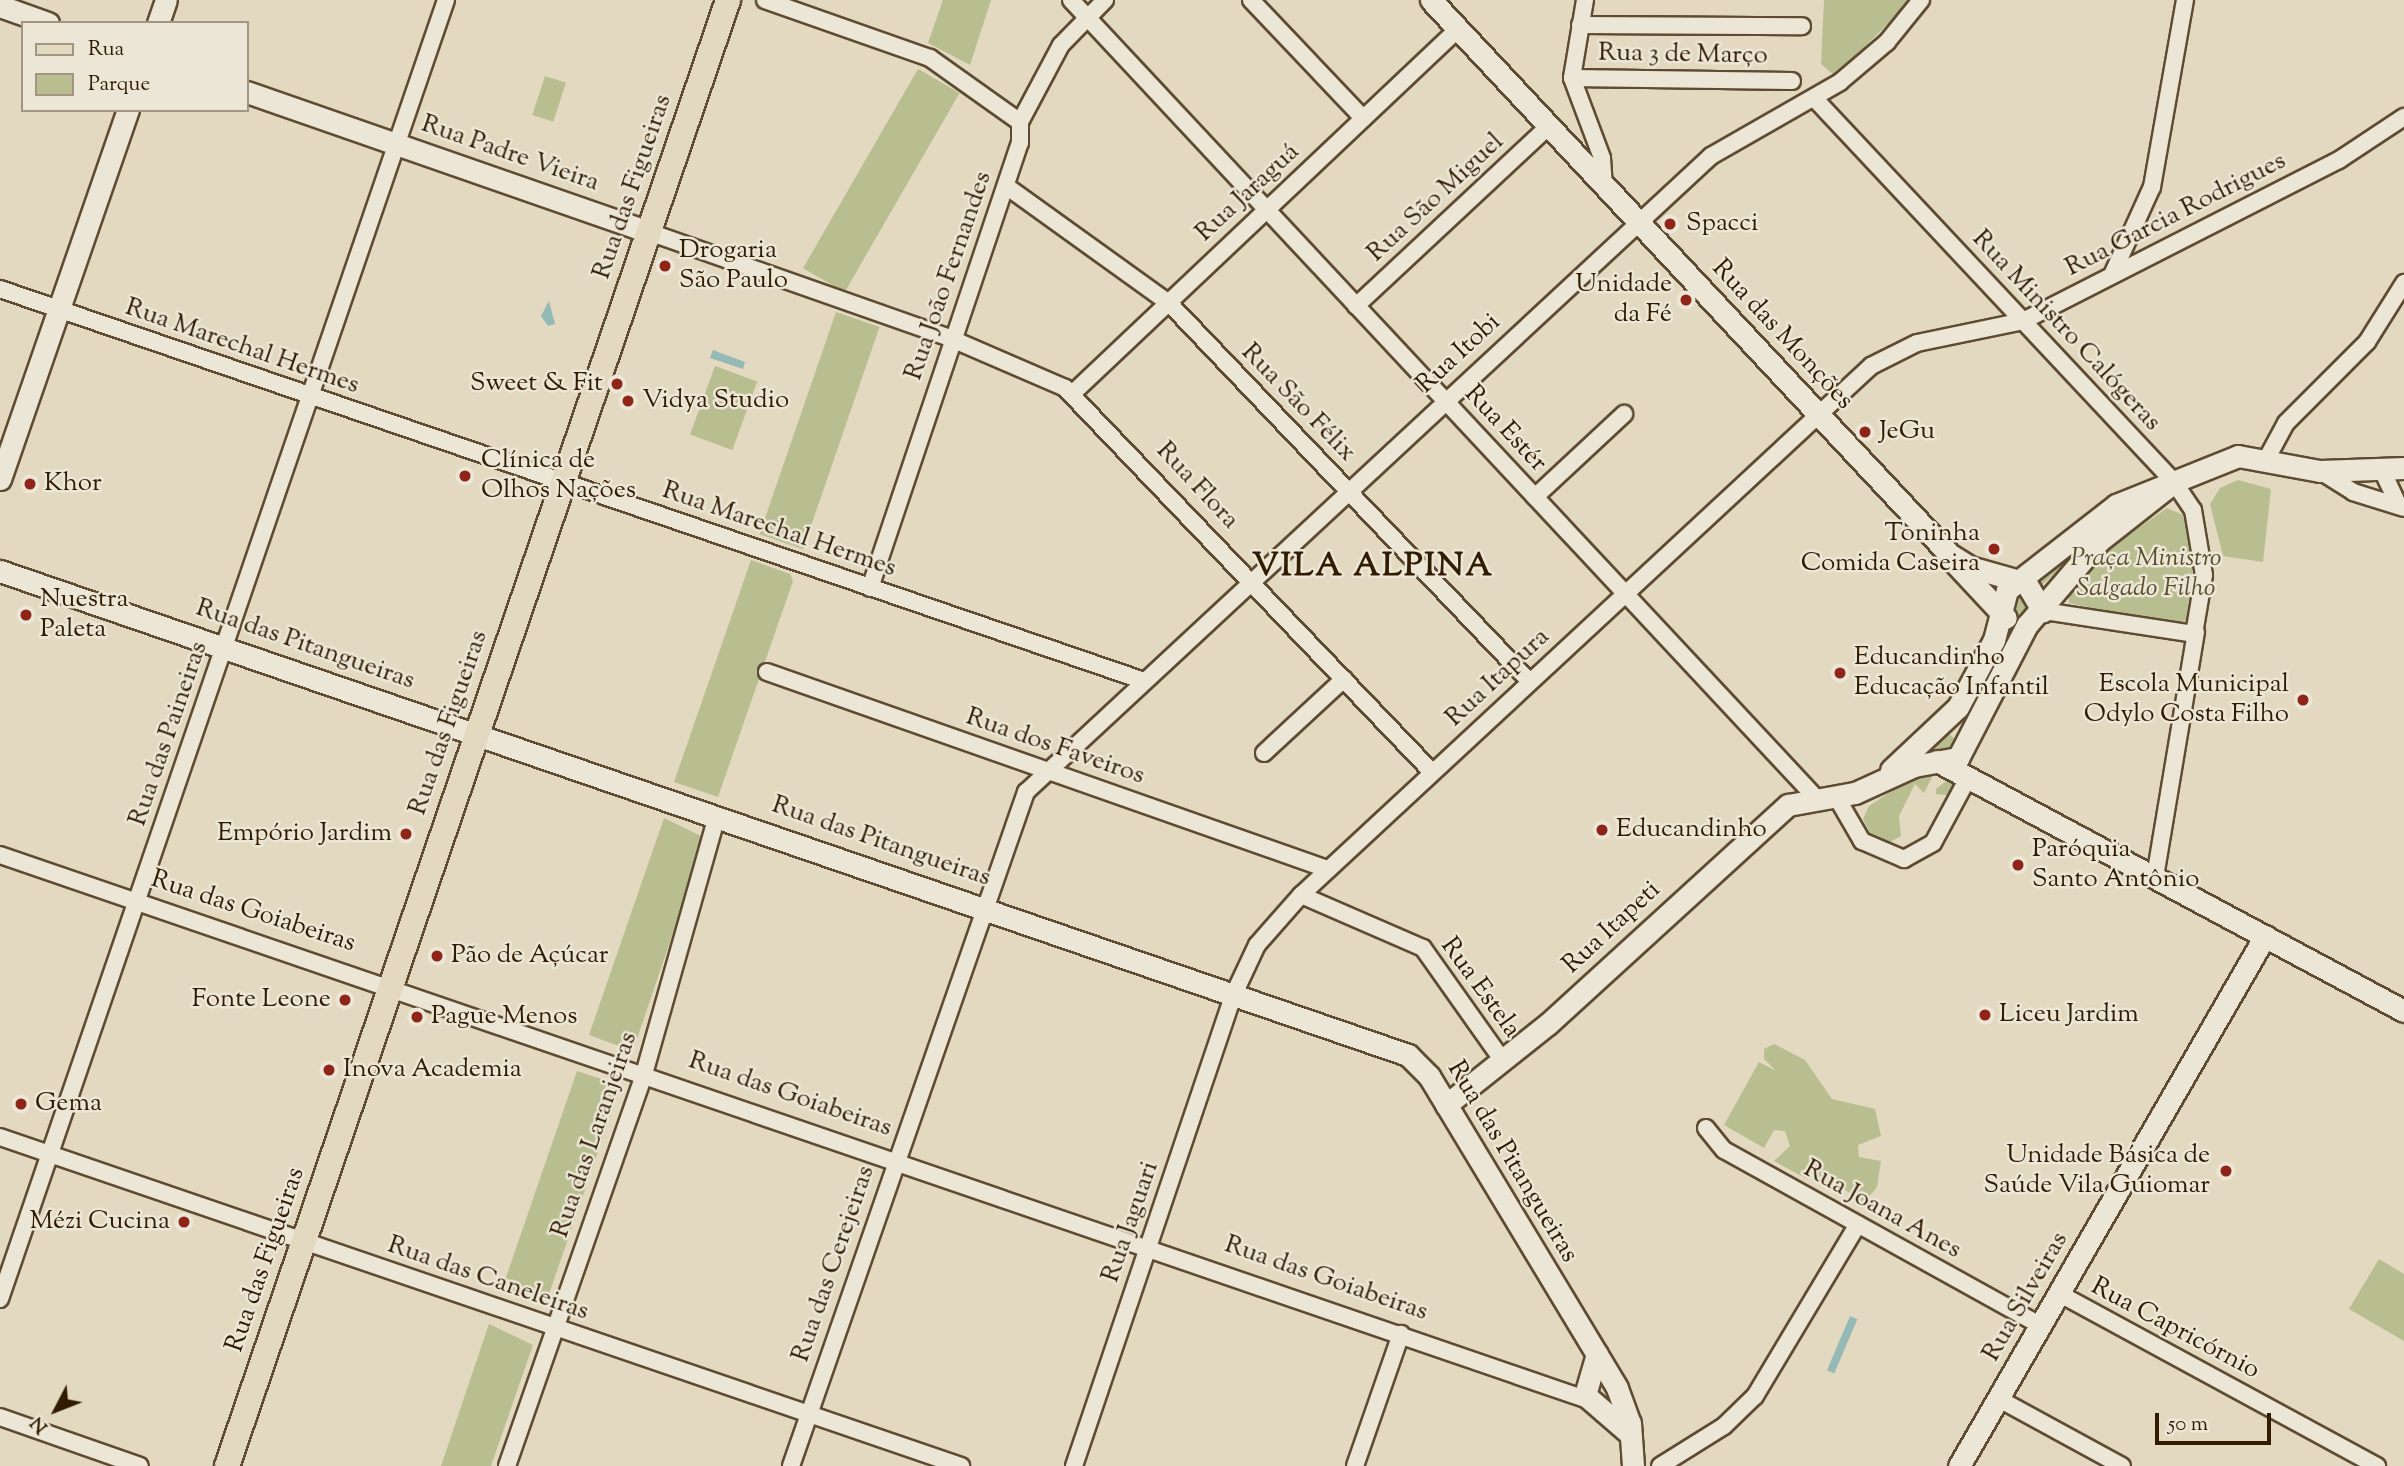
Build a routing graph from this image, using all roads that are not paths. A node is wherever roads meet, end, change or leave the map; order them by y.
1 (166, 0) edge
2 (446, 0) edge
3 (728, 0) edge
4 (765, 0) edge
5 (1071, 0) edge
6 (1105, 0) edge
7 (1251, 0) edge
8 (1431, 0) edge
9 (1586, 0) edge
10 (1921, 0) edge
11 (2185, 0) edge
12 (0, 6) edge
13 (1087, 17) junction
14 (42, 21) edge
15 (159, 21) edge
16 (1580, 25) junction
17 (1802, 26) dead end
18 (1458, 29) junction
19 (1572, 78) junction
20 (1792, 81) dead end
21 (248, 92) edge
22 (1815, 99) junction
23 (127, 112) edge
24 (2404, 117) edge
25 (1363, 118) junction
26 (1020, 122) junction
27 (1549, 126) junction
28 (397, 144) junction
29 (1604, 185) junction
30 (1006, 186) junction
31 (1266, 210) junction
32 (1638, 222) junction
33 (649, 232) junction
34 (2112, 275) junction
35 (2404, 283) edge
36 (0, 289) edge
37 (1169, 303) junction
38 (1356, 306) junction
39 (59, 310) junction
40 (2023, 321) junction
41 (952, 339) junction
42 (1073, 393) junction
43 (310, 397) junction
44 (1445, 401) junction
45 (1816, 413) junction
46 (1624, 414) dead end
47 (2266, 460) junction
48 (2404, 468) edge
49 (2382, 470) junction
50 (2320, 471) junction
51 (0, 480) edge
52 (563, 482) junction
53 (2174, 482) junction
54 (1349, 491) junction
55 (1535, 497) junction
56 (2402, 508) edge
57 (1949, 554) junction
58 (0, 571) edge
59 (2018, 579) junction
60 (1253, 582) junction
61 (870, 588) junction
62 (1626, 594) junction
63 (2000, 612) junction
64 (2035, 618) junction
65 (2195, 633) junction
66 (224, 648) junction
67 (767, 672) dead end
68 (1344, 679) junction
69 (1144, 681) junction
70 (1530, 682) junction
71 (1935, 730) junction
72 (477, 734) junction
73 (1965, 744) junction
74 (1264, 752) dead end
75 (1940, 763) junction
76 (1048, 771) junction
77 (1432, 772) junction
78 (1881, 779) junction
79 (1975, 781) junction
80 (1827, 799) junction
81 (717, 816) junction
82 (0, 855) edge
83 (1327, 869) junction
84 (2155, 877) junction
85 (1301, 895) junction
86 (136, 902) junction
87 (982, 906) junction
88 (2265, 936) junction
89 (390, 987) junction
90 (1234, 994) junction
91 (2404, 1011) edge
92 (1503, 1061) junction
93 (644, 1074) junction
94 (1446, 1105) junction
95 (1706, 1128) dead end
96 (0, 1137) edge
97 (50, 1154) junction
98 (895, 1161) junction
99 (1858, 1224) junction
100 (304, 1242) junction
101 (1148, 1247) junction
102 (2060, 1294) junction
103 (0, 1299) edge
104 (2042, 1326) junction
105 (555, 1328) junction
106 (1401, 1334) junction
107 (1599, 1387) junction
108 (1999, 1399) junction
109 (808, 1414) junction
110 (0, 1417) edge
111 (140, 1466) edge
112 (227, 1466) edge
113 (507, 1466) edge
114 (791, 1466) edge
115 (961, 1466) edge
116 (1074, 1466) edge
117 (1355, 1466) edge
118 (1633, 1466) edge
119 (1660, 1466) edge
120 (1959, 1466) edge
121 (2122, 1466) edge
122 (2377, 1466) edge

1 - 15 street
2 - 28 street, Rua das Paineiras
3 - 33 main road, Rua das Figueiras
4 - 26 street
5 - 13 street, Rua Estér
6 - 13 street, Rua João Fernandes
7 - 25 street
8 - 18 street, Rua das Monções
9 - 16 street
10 - 22 street, Rua Itobi
11 - 34 street
12 - 14 street
13 - 26 street, Rua João Fernandes
13 - 31 street, Rua Estér
16 - 17 street
16 - 19 street
18 - 25 street, Rua Jaraguá
18 - 27 street, Rua das Monções
19 - 20 street, Rua 3 de Março
19 - 29 street
21 - 28 street, Rua Padre Vieira
22 - 32 street, Rua Itobi
22 - 40 street, Rua Ministro Calógeras
23 - 39 street
24 - 34 street, Rua Garcia Rodrigues
25 - 31 street, Rua Jaraguá
26 - 30 street, Rua João Fernandes
27 - 29 street, Rua das Monções
27 - 38 street, Rua São Miguel
28 - 33 street, Rua Padre Vieira
28 - 43 street, Rua das Paineiras
29 - 32 street, Rua das Monções
30 - 37 street, Rua São Félix
30 - 41 street, Rua João Fernandes
31 - 37 street, Rua Jaraguá
31 - 38 street, Rua Estér
32 - 44 street, Rua Itobi
32 - 45 street, Rua das Monções
33 - 41 street, Rua Padre Vieira
33 - 52 main road, Rua das Figueiras
34 - 40 street, Rua Garcia Rodrigues
35 - 47 street
36 - 39 street, Rua Marechal Hermes
37 - 42 street, Rua Jaraguá
37 - 54 street, Rua São Félix
38 - 44 street, Rua Estér
39 - 43 street, Rua Marechal Hermes
39 - 51 street
40 - 45 street, Rua Garcia Rodrigues
40 - 53 street, Rua Ministro Calógeras
41 - 42 street, Rua Flora
41 - 61 street, Rua João Fernandes
42 - 60 street, Rua Flora
43 - 52 street, Rua Marechal Hermes
43 - 66 street, Rua das Paineiras
44 - 54 street, Rua Itobi
44 - 55 street, Rua Estér
45 - 57 street, Rua das Monções
45 - 62 street, Rua Itapura
46 - 55 street
47 - 50 street
47 - 53 street
48 - 49 street
49 - 50 street
49 - 56 street
50 - 56 street
52 - 61 street, Rua Marechal Hermes
52 - 72 main road, Rua das Figueiras
53 - 59 street
53 - 64 street
53 - 65 street, Rua Ministro Calógeras
54 - 60 street, Rua Itobi
54 - 70 street, Rua São Félix
55 - 62 street, Rua Estér
57 - 59 street, Rua das Monções
57 - 63 street, Rua das Monções
58 - 66 street, Rua das Pitangueiras
59 - 63 street
59 - 64 street
60 - 68 street, Rua Flora
60 - 69 street, Rua Itobi
61 - 69 street, Rua Marechal Hermes
62 - 70 street, Rua Itapura
62 - 80 street, Rua Estér
63 - 64 street
63 - 71 street
64 - 65 street
64 - 73 street
65 - 84 street, Rua Ministro Calógeras
66 - 72 street, Rua das Pitangueiras
66 - 86 street, Rua das Paineiras
67 - 76 street, Rua dos Faveiros
68 - 74 street
68 - 77 street, Rua Flora
69 - 76 street, Rua Itobi
70 - 77 street, Rua Itapura
71 - 73 street
71 - 75 street
71 - 78 street
72 - 81 street, Rua das Pitangueiras
72 - 89 main road, Rua das Figueiras
73 - 75 street
73 - 79 street
75 - 78 street
75 - 79 street
76 - 83 street, Rua dos Faveiros
76 - 87 street, Rua das Cerejeiras
77 - 83 street, Rua Itapura
78 - 80 street, Rua Itapeti
79 - 80 street, Rua Estér
79 - 84 street
80 - 92 street, Rua Itapeti
81 - 87 street, Rua das Pitangueiras
81 - 93 street, Rua das Laranjeiras
82 - 86 street, Rua das Goiabeiras
83 - 85 street, Rua Itapura
84 - 88 street
85 - 90 street, Rua Itapura
85 - 92 street, Rua Estela
86 - 89 street, Rua das Goiabeiras
86 - 97 street, Rua das Paineiras
87 - 90 street, Rua das Pitangueiras
87 - 98 street, Rua das Cerejeiras
88 - 91 street
88 - 102 street, Rua Silveiras
89 - 93 street, Rua das Goiabeiras
89 - 100 main road, Rua das Figueiras
90 - 94 street, Rua das Pitangueiras
90 - 101 street, Rua Jaguari
92 - 94 street, Rua Itapeti
93 - 98 street, Rua das Goiabeiras
93 - 105 street, Rua das Laranjeiras
94 - 107 street, Rua das Pitangueiras
95 - 99 street, Rua Joana Anes
96 - 97 street, Rua das Caneleiras
97 - 100 street, Rua das Caneleiras
97 - 103 street, Rua das Paineiras
98 - 101 street, Rua das Goiabeiras
98 - 109 street, Rua das Cerejeiras
99 - 104 street, Rua Joana Anes
99 - 119 street
100 - 105 street, Rua das Caneleiras
100 - 112 main road, Rua das Figueiras
101 - 106 street, Rua das Goiabeiras
101 - 116 street, Rua Jaguari
102 - 104 street, Rua Silveiras
102 - 122 street, Rua Capricórnio
104 - 108 street, Rua Silveiras
105 - 109 street, Rua das Caneleiras
105 - 113 street, Rua das Laranjeiras
106 - 107 street, Rua das Goiabeiras
106 - 117 street
107 - 118 street, Rua das Pitangueiras
108 - 120 street, Rua Silveiras
108 - 121 street
109 - 114 street, Rua das Cerejeiras
109 - 115 street, Rua das Caneleiras
110 - 111 street

